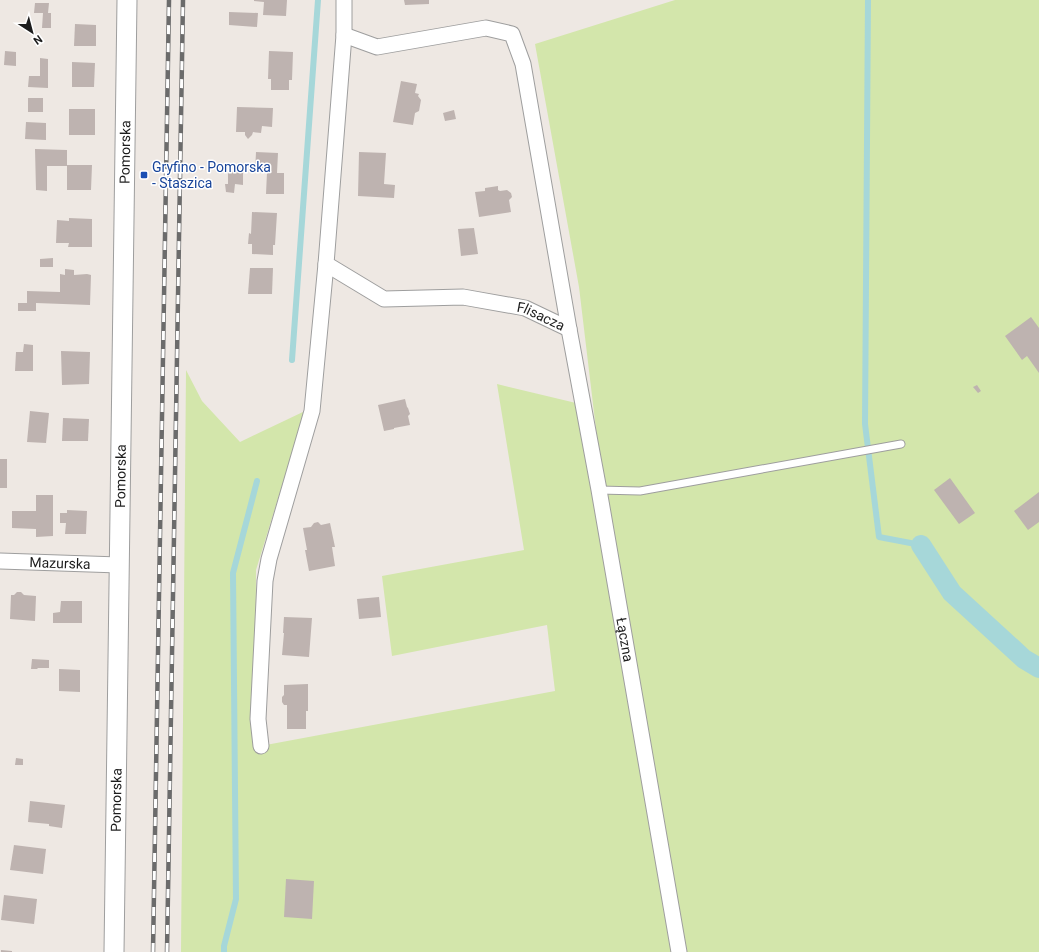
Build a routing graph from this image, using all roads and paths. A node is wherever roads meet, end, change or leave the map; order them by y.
1 (127, 0) edge
2 (344, 0) edge
3 (344, 35) junction
4 (326, 264) junction
5 (569, 328) junction
6 (901, 444) dead end
7 (599, 490) junction
8 (0, 561) edge
9 (119, 565) junction
10 (261, 746) dead end
11 (114, 952) edge
12 (679, 952) edge

1 - 9 street, Pomorska
2 - 3 street
3 - 4 street
3 - 5 street, Flisacza
4 - 5 street, Flisacza
4 - 10 street
5 - 7 street, Łączna
6 - 7 lane
7 - 12 street, Łączna
8 - 9 street, Mazurska
9 - 11 street, Pomorska

